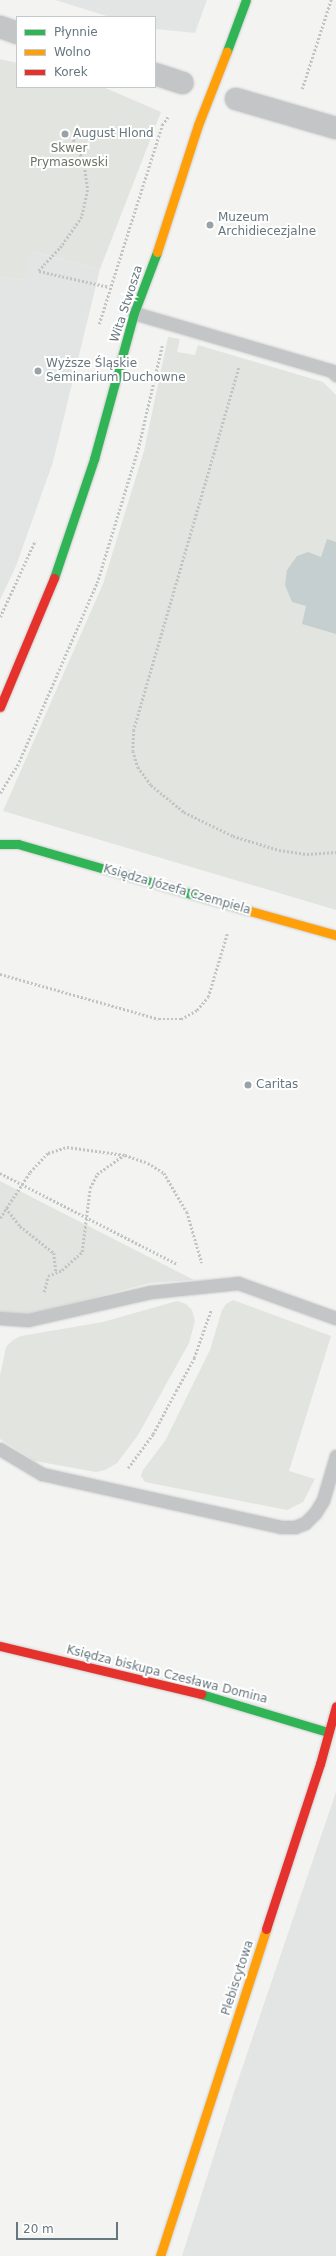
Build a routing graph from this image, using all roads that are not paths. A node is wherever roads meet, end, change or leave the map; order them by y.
1 (246, 0) edge
2 (0, 28) edge
3 (16, 33) edge
4 (156, 74) edge
5 (183, 83) dead end
6 (236, 99) dead end
7 (336, 128) edge
8 (134, 313) junction
9 (336, 375) edge
10 (0, 707) edge
11 (6, 840) edge
12 (336, 935) edge
13 (0, 1318) edge
14 (336, 1318) edge
15 (0, 1449) edge
16 (336, 1456) edge
17 (0, 1646) edge
18 (336, 1706) edge
19 (328, 1732) junction
20 (160, 2256) edge

1 - 8 street, Wita Stwosza
2 - 3 street
4 - 5 street
6 - 7 street
8 - 9 lane
8 - 10 street, Wita Stwosza
11 - 12 street, Księdza Józefa Czempiela
13 - 14 lane
15 - 16 lane
17 - 19 street, Księdza biskupa Czesława Domina
18 - 19 street, Plebiscytowa
19 - 20 street, Plebiscytowa

